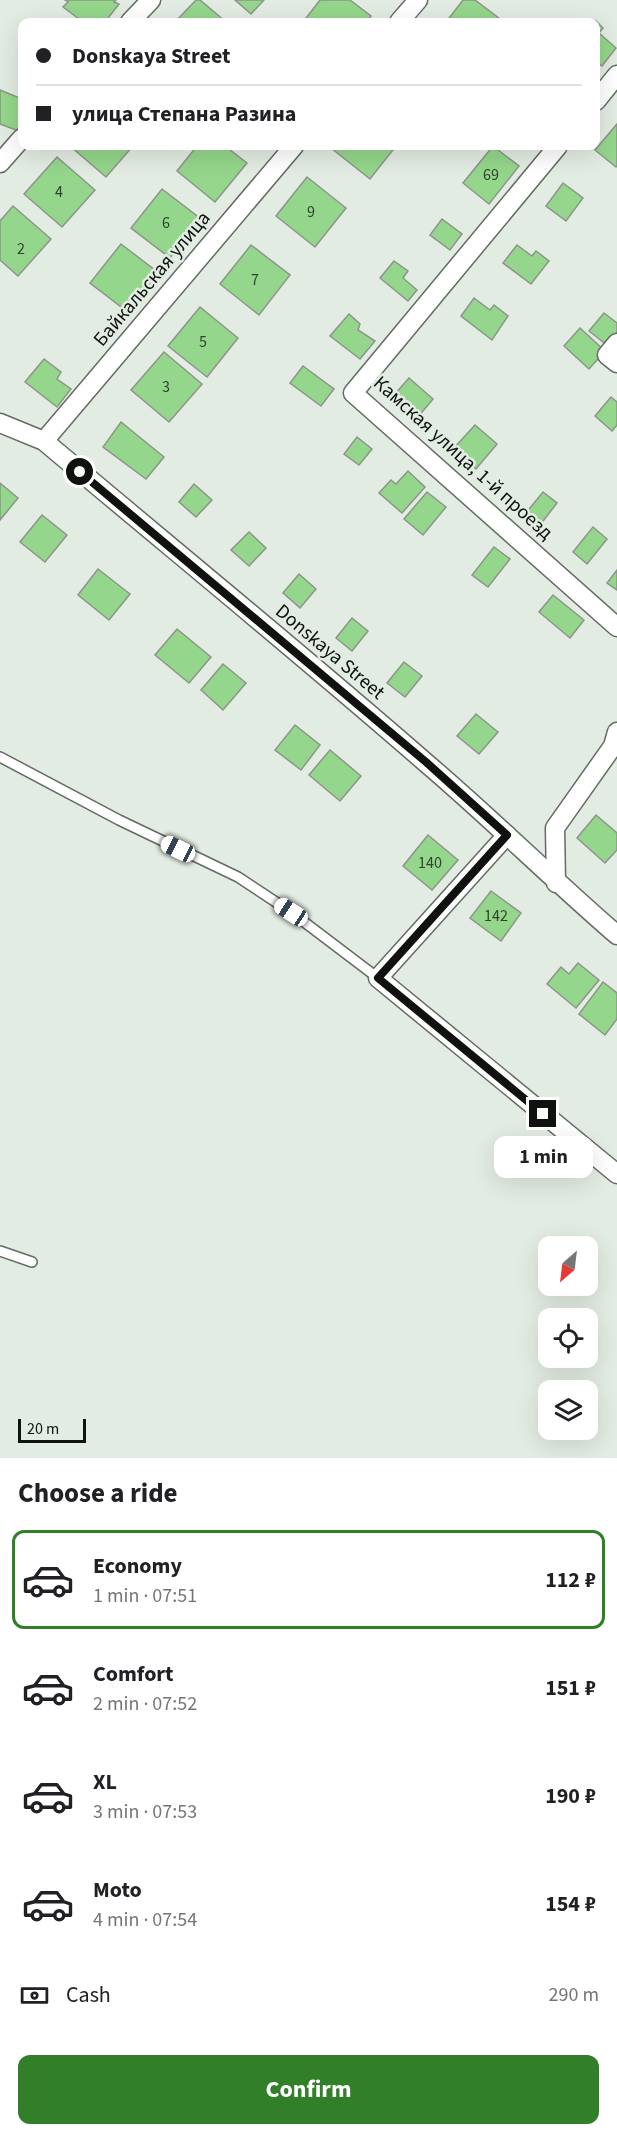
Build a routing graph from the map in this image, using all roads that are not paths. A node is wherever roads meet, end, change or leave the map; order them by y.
1 (151, 0) edge
2 (418, 0) edge
3 (134, 18) edge
4 (402, 18) edge
5 (617, 75) edge
6 (600, 95) edge
7 (18, 143) edge
8 (291, 150) edge
9 (555, 150) edge
10 (0, 163) edge
11 (617, 343) edge
12 (617, 363) edge
13 (0, 410) edge
14 (0, 423) edge
15 (22, 432) junction
16 (44, 441) junction
17 (617, 627) edge
18 (617, 732) edge
19 (0, 758) edge
20 (507, 835) junction
21 (556, 883) junction
22 (617, 935) edge
23 (378, 978) junction
24 (617, 1174) edge
25 (0, 1251) edge
26 (32, 1262) dead end

1 - 3 street
2 - 4 street
5 - 6 street
7 - 10 street
8 - 16 street, Байкальская улица
9 - 17 street, Камская улица, 1-й проезд
11 - 12 street
13 - 15 street
14 - 15 street, Donskaya Street
15 - 16 street, Donskaya Street
16 - 20 street, Donskaya Street
18 - 21 street
19 - 23 lane
20 - 21 street, Donskaya Street
20 - 23 street
21 - 22 street, Donskaya Street
23 - 24 street
25 - 26 lane

